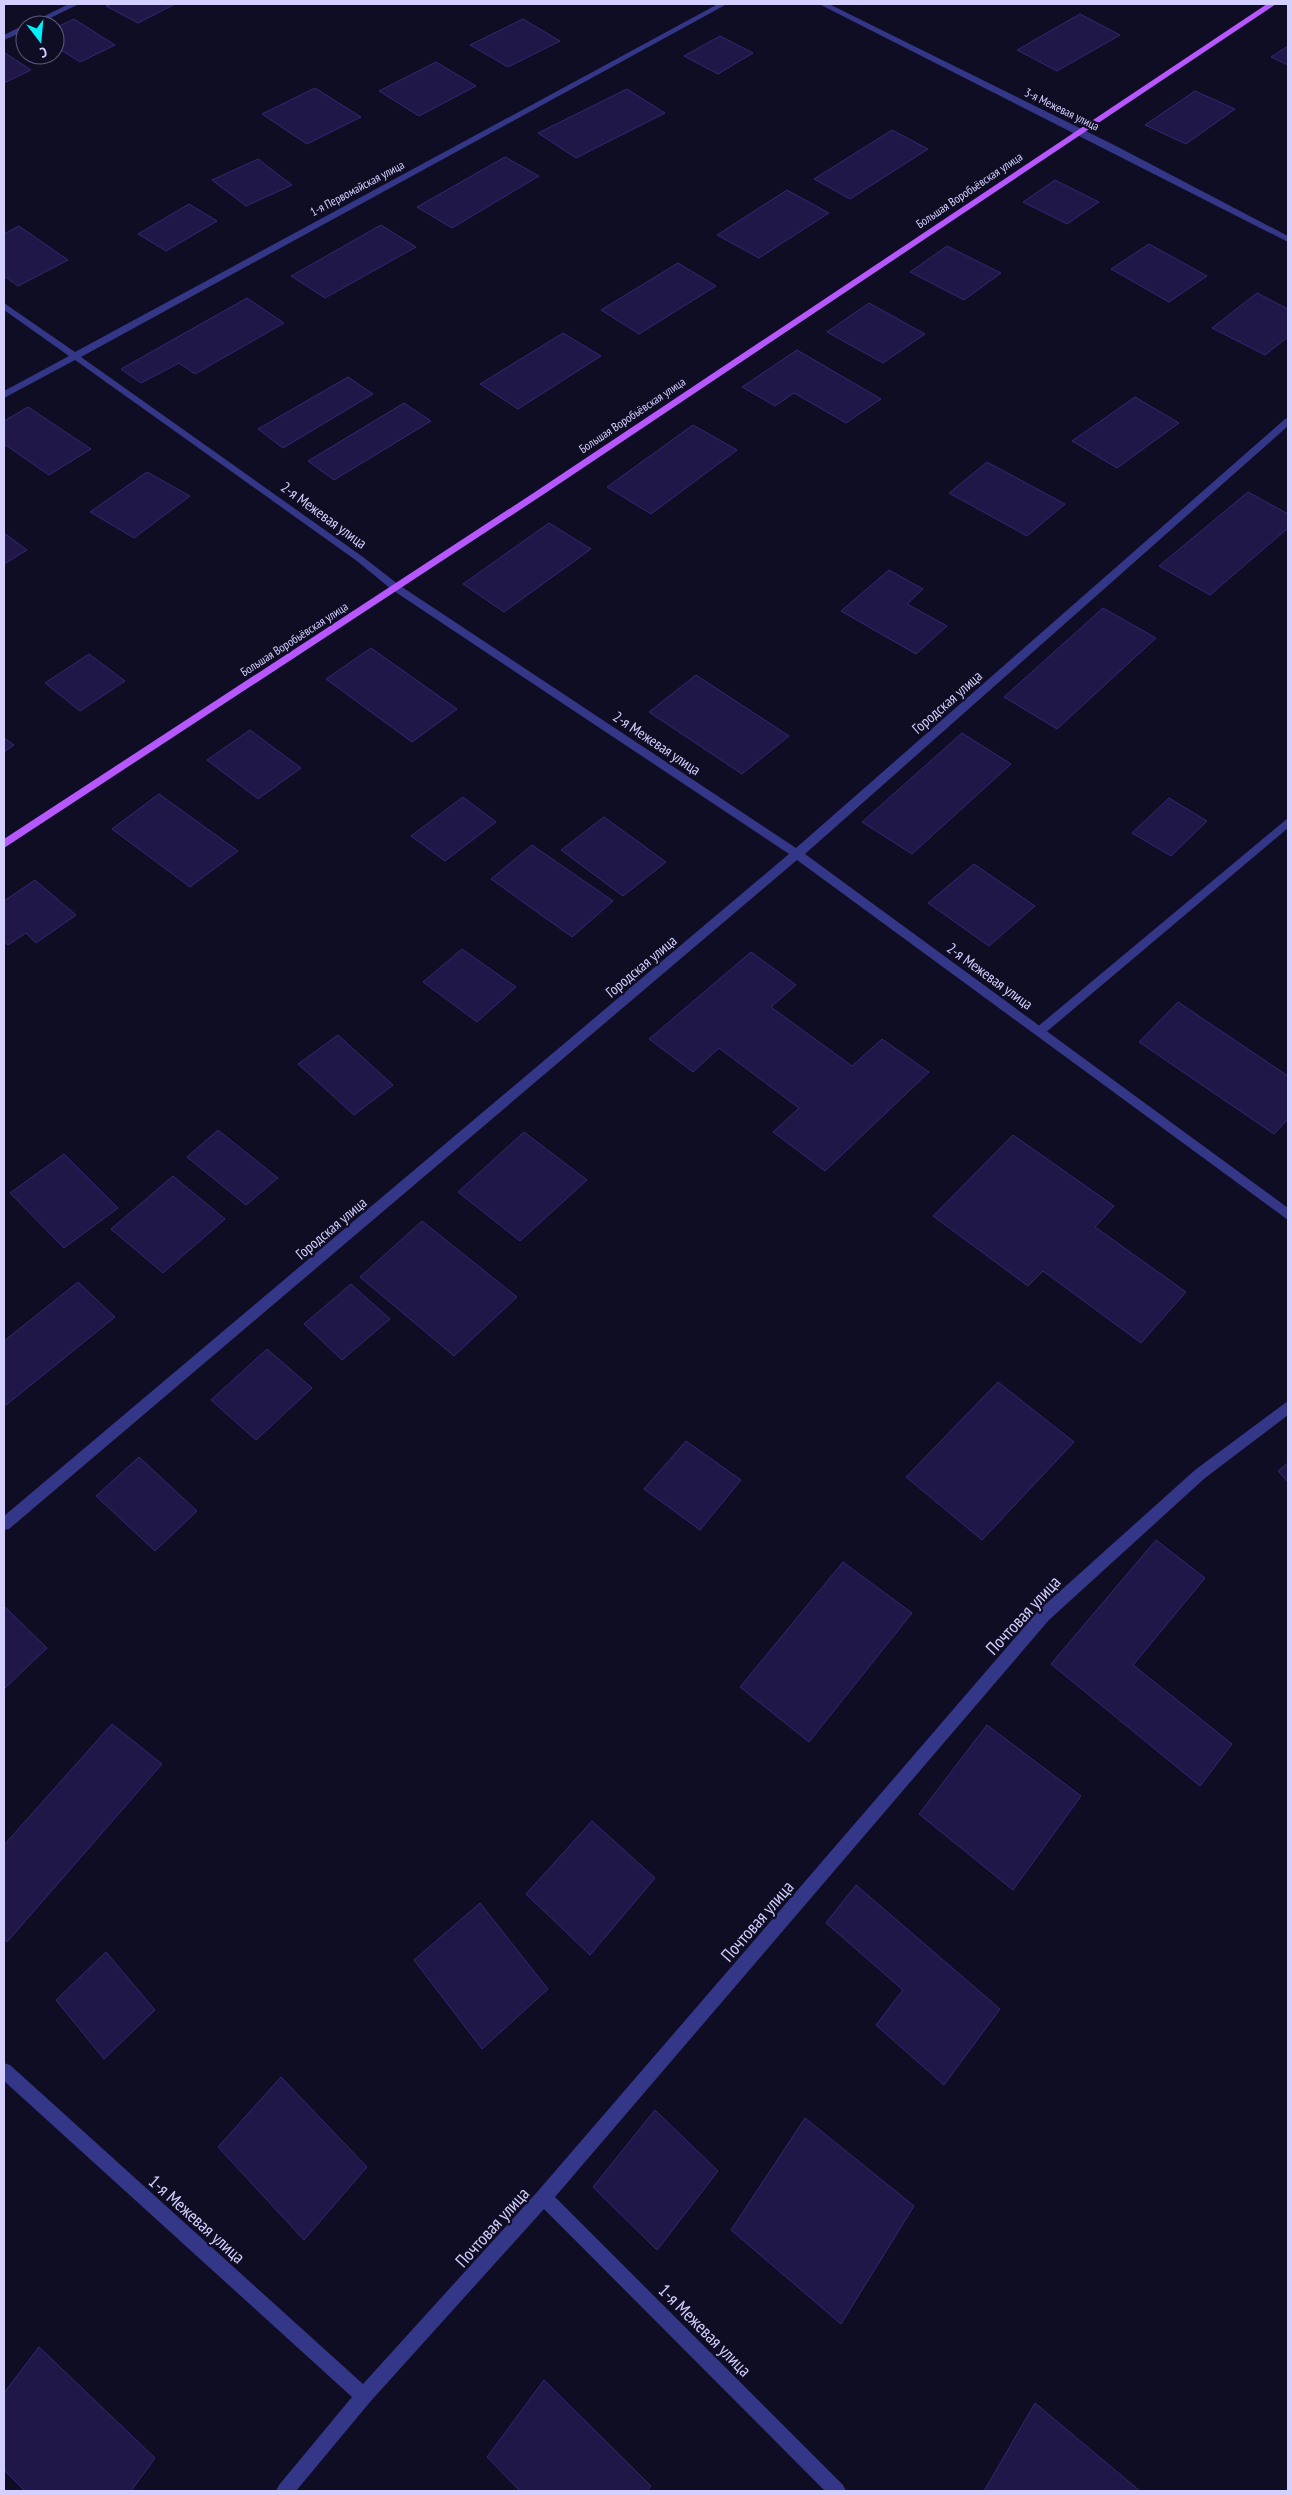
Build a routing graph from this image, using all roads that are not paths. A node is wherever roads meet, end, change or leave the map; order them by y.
1 (75, 4) edge
2 (723, 4) edge
3 (823, 4) edge
4 (1272, 4) edge
5 (51, 15) edge
6 (1080, 131) junction
7 (1288, 239) edge
8 (4, 306) edge
9 (74, 355) junction
10 (4, 395) edge
11 (1288, 422) edge
12 (395, 587) junction
13 (1288, 822) edge
14 (4, 844) edge
15 (797, 854) junction
16 (1040, 1031) junction
17 (1288, 1215) edge
18 (1288, 1407) edge
19 (4, 1524) edge
20 (4, 2070) edge
21 (544, 2197) junction
22 (364, 2396) junction
23 (285, 2491) edge
24 (837, 2491) edge

1 - 5 street
2 - 9 street, 1-я Первомайская улица
3 - 6 street, 3-я Межевая улица
4 - 6 main road, Большая Воробьёвская улица
6 - 7 street, 3-я Межевая улица
6 - 12 main road, Большая Воробьёвская улица
8 - 9 street, 2-я Межевая улица
9 - 10 street, 1-я Первомайская улица
9 - 12 street, 2-я Межевая улица
11 - 15 street, Городская улица
12 - 14 main road, Большая Воробьёвская улица
12 - 15 street, 2-я Межевая улица
13 - 16 street
15 - 16 street, 2-я Межевая улица
15 - 19 street, Городская улица
16 - 17 street, 2-я Межевая улица
18 - 21 street, Почтовая улица
20 - 22 street, 1-я Межевая улица
21 - 22 street, Почтовая улица
21 - 24 street, 1-я Межевая улица
22 - 23 street, Почтовая улица

